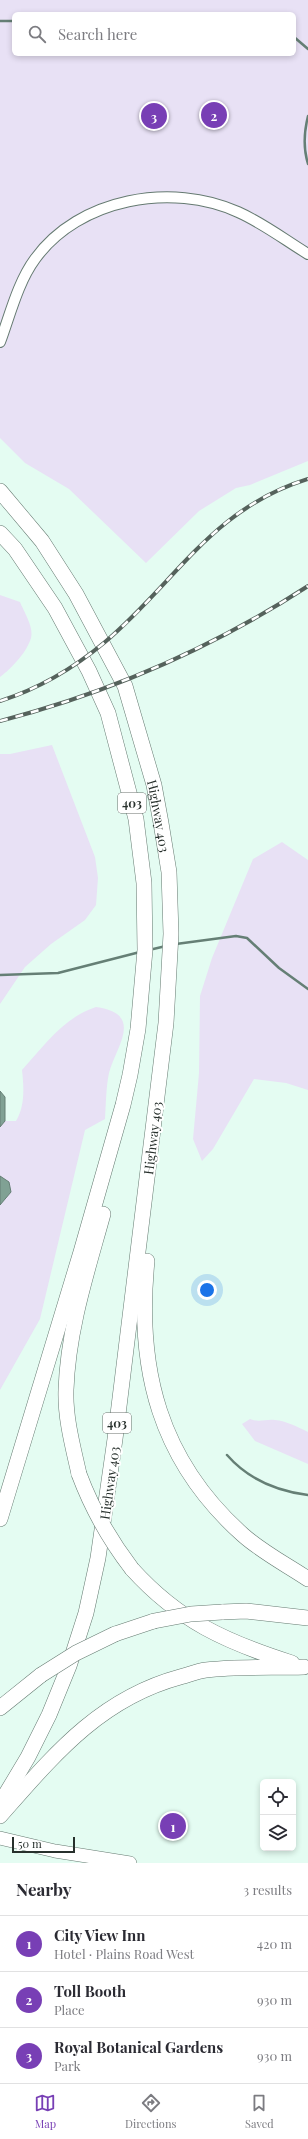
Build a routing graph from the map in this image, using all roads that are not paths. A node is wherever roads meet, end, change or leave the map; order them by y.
1 (308, 254) edge
2 (0, 342) edge
3 (0, 491) edge
4 (0, 533) edge
5 (166, 1023) junction
6 (123, 1105) junction
7 (0, 1519) edge
8 (308, 1579) edge
9 (308, 1618) edge
10 (306, 1667) edge
11 (0, 1708) edge
12 (0, 1804) edge
13 (0, 1816) edge
14 (0, 1838) edge
15 (130, 1863) edge

1 - 2 street
3 - 5 highway, Highway 403 / 403
4 - 6 highway, Highway 403 / 403
5 - 8 highway
5 - 12 highway, Highway 403 / 403
6 - 7 highway, Highway 403 / 403
6 - 10 highway, bridge
9 - 11 highway, bridge
10 - 13 highway
14 - 15 main road

